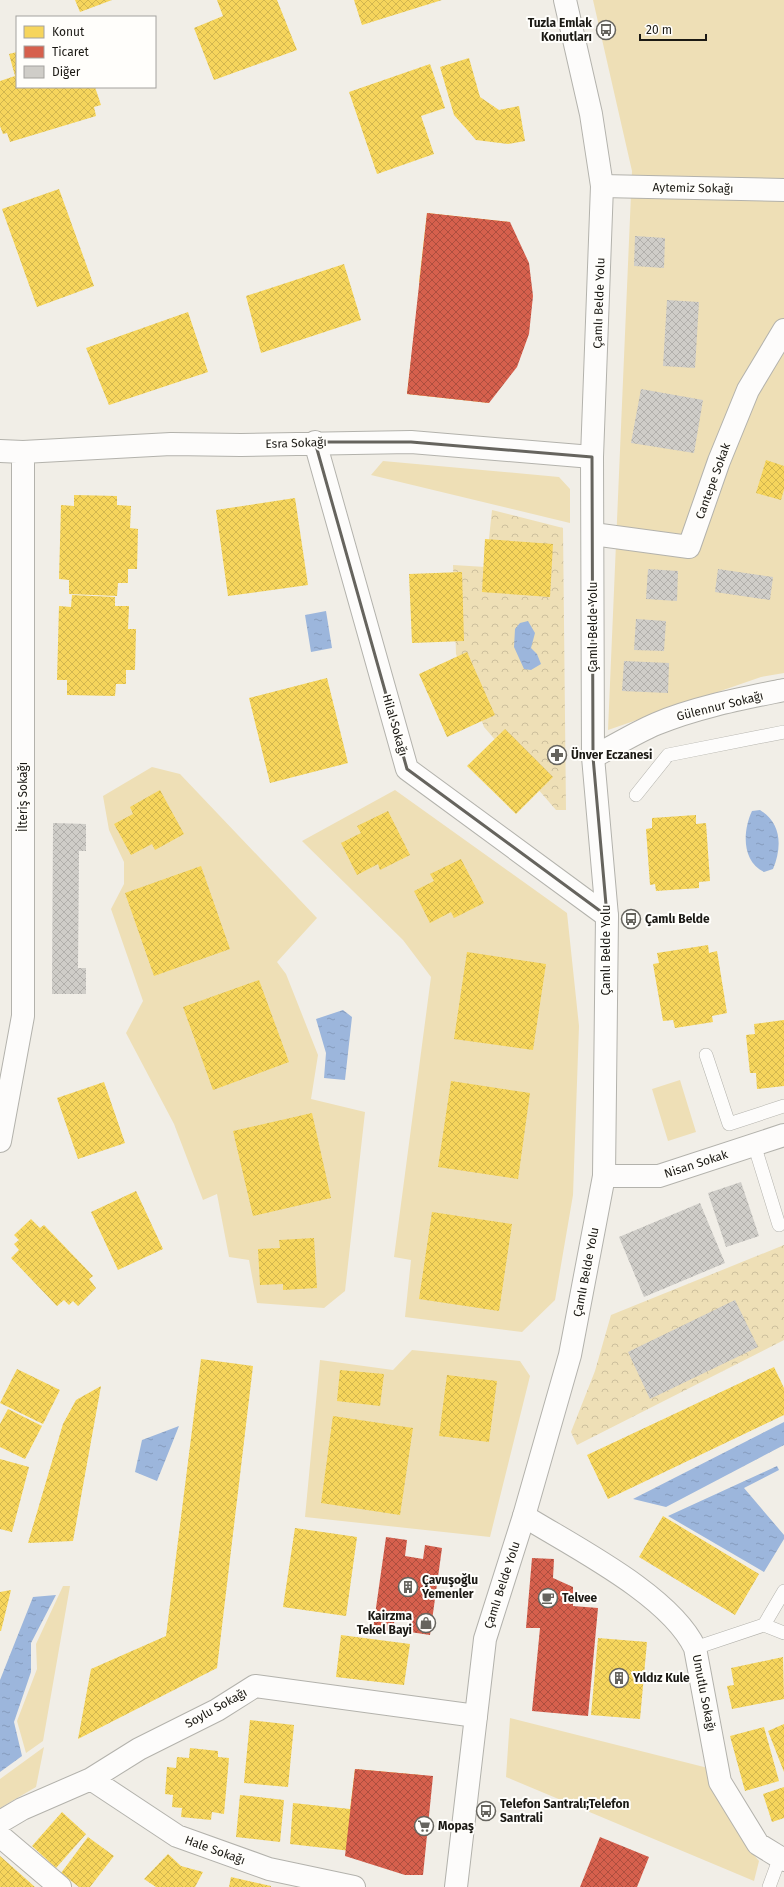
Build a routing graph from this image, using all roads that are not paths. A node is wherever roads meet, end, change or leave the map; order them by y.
1 (565, 0) edge
2 (602, 186) junction
3 (784, 190) edge
4 (784, 330) edge
5 (315, 442) junction
6 (0, 451) edge
7 (23, 452) junction
8 (592, 457) junction
9 (593, 534) junction
10 (784, 690) edge
11 (784, 732) edge
12 (594, 757) junction
13 (636, 795) dead end
14 (607, 916) junction
15 (706, 1055) dead end
16 (784, 1106) edge
17 (784, 1135) edge
18 (0, 1141) edge
19 (754, 1144) junction
20 (604, 1176) junction
21 (779, 1225) dead end
22 (524, 1516) junction
23 (784, 1591) edge
24 (764, 1625) junction
25 (784, 1633) edge
26 (695, 1648) junction
27 (476, 1716) junction
28 (91, 1779) junction
29 (0, 1822) edge
30 (0, 1836) edge
31 (782, 1859) edge
32 (60, 1887) edge
33 (354, 1887) edge
34 (456, 1887) edge
35 (769, 1887) edge

1 - 2 street, Çamlı Belde Yolu
2 - 3 street, Aytemiz Sokağı
2 - 8 street, Çamlı Belde Yolu
4 - 9 street, Cantepe Sokak
5 - 7 street, Esra Sokağı
5 - 8 street, Esra Sokağı
5 - 14 street, Hilal Sokağı
6 - 7 street, Esra Sokağı
7 - 18 street, İlteriş Sokağı
8 - 9 street, Çamlı Belde Yolu
9 - 12 street, Çamlı Belde Yolu
10 - 12 street, Gülennur Sokağı
11 - 13 lane
12 - 14 street, Çamlı Belde Yolu
14 - 20 street, Çamlı Belde Yolu
15 - 16 lane
17 - 19 street, Nisan Sokak
19 - 20 street, Nisan Sokak
19 - 21 lane
20 - 22 street, Çamlı Belde Yolu
22 - 26 street, Umutlu Sokağı
22 - 27 street, Çamlı Belde Yolu
23 - 24 lane
24 - 25 lane
24 - 26 lane
26 - 31 street, Umutlu Sokağı
27 - 28 street, Soylu Sokağı
27 - 34 street, Çamlı Belde Yolu
28 - 29 street, Soylu Sokağı
28 - 33 street, Hale Sokağı
30 - 32 street
31 - 35 lane

